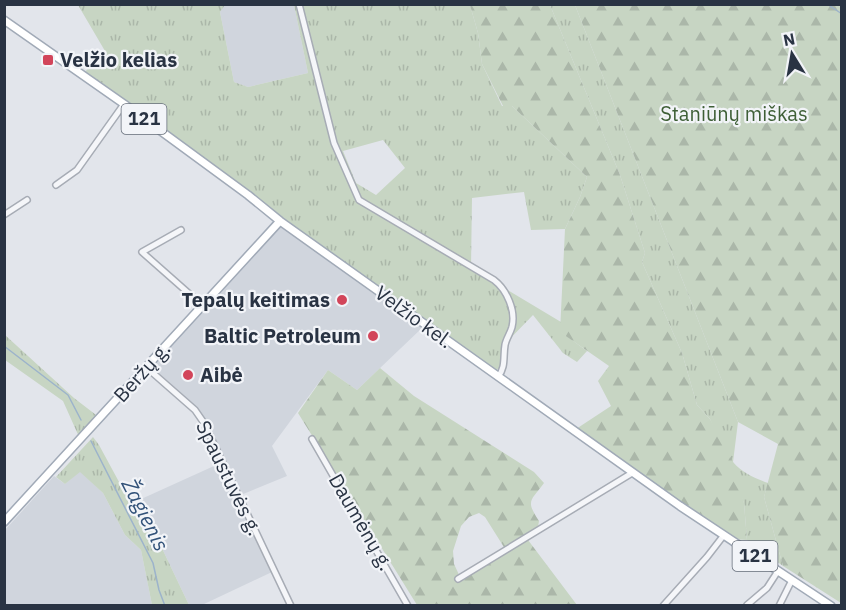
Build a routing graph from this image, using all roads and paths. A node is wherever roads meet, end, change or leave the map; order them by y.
1 (299, 4) edge
2 (4, 20) edge
3 (124, 104) junction
4 (56, 185) dead end
5 (27, 200) dead end
6 (4, 215) edge
7 (280, 221) junction
8 (181, 230) dead end
9 (202, 305) junction
10 (146, 367) junction
11 (498, 377) junction
12 (312, 439) dead end
13 (632, 473) junction
14 (4, 522) edge
15 (724, 535) junction
16 (778, 571) junction
17 (458, 579) dead end
18 (792, 580) junction
19 (747, 605) edge
20 (291, 606) edge
21 (408, 606) edge
22 (663, 606) edge
23 (779, 606) edge
24 (831, 606) edge

1 - 11 street
2 - 3 main road, Velžio kel. / 121
3 - 4 street
3 - 7 main road, Velžio kel. / 121
5 - 6 street
7 - 9 main road, Beržų g.
7 - 11 main road, Velžio kel. / 121
8 - 9 street
9 - 10 main road, Beržų g.
10 - 14 main road, Beržų g.
10 - 20 street, Spaustuvės g.
11 - 13 main road, Velžio kel. / 121
12 - 21 street, Daumėnų g.
13 - 15 main road, Velžio kel. / 121
13 - 17 street
15 - 16 main road, Velžio kel. / 121
15 - 22 street
16 - 18 main road, Velžio kel. / 121
16 - 19 street
18 - 23 street
18 - 24 main road, Velžio kel. / 121

